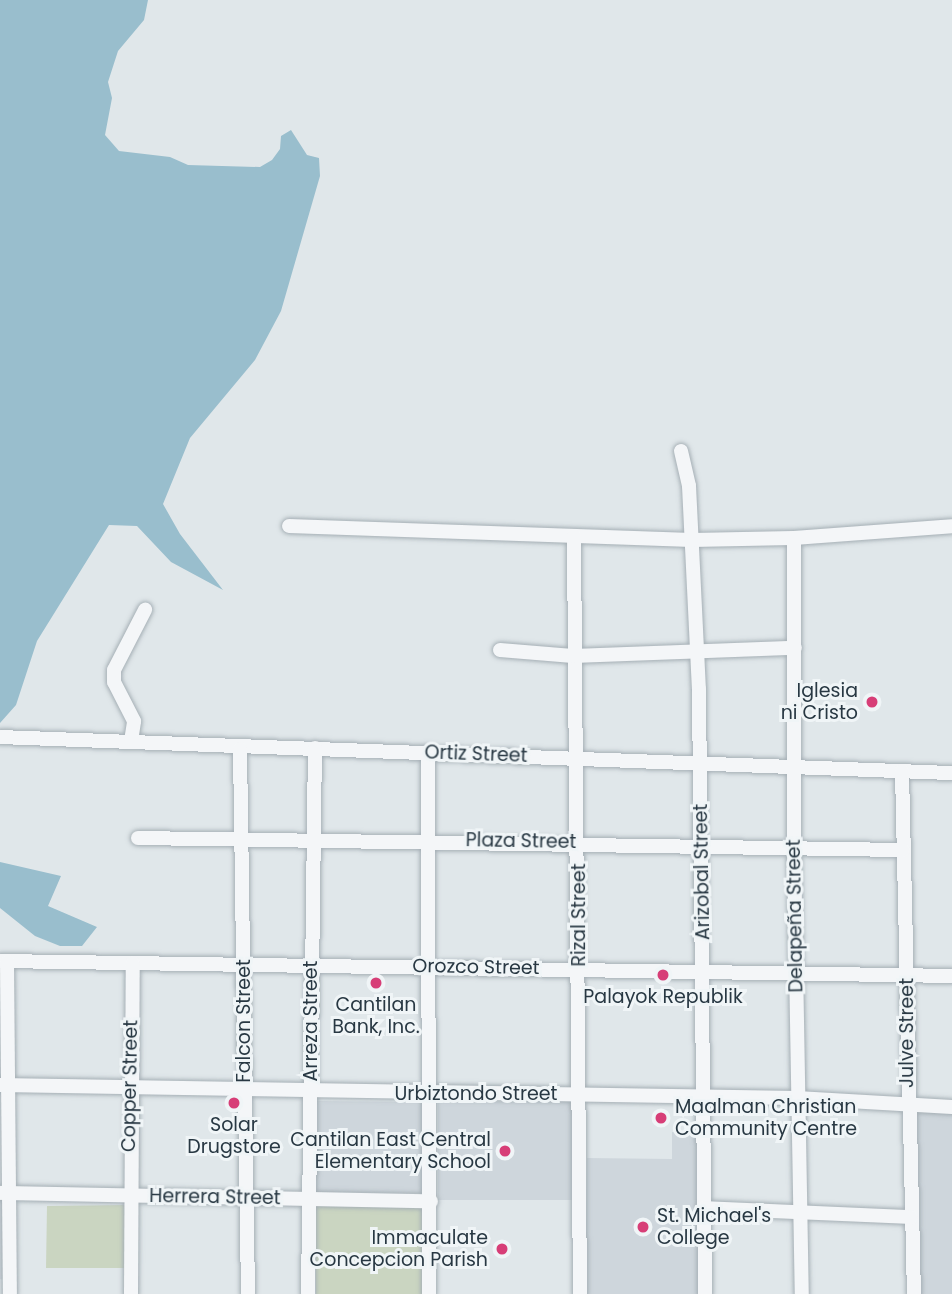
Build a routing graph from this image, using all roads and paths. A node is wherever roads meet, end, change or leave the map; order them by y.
1 (681, 451) dead end
2 (289, 526) dead end
3 (952, 526) edge
4 (574, 536) junction
5 (794, 538) junction
6 (692, 540) junction
7 (145, 610) dead end
8 (697, 648) junction
9 (795, 648) junction
10 (500, 650) dead end
11 (573, 656) junction
12 (0, 737) edge
13 (131, 741) junction
14 (315, 748) junction
15 (240, 749) junction
16 (428, 752) junction
17 (577, 757) junction
18 (700, 760) junction
19 (795, 766) junction
20 (902, 771) junction
21 (952, 773) edge
22 (242, 837) junction
23 (138, 838) dead end
24 (312, 838) junction
25 (429, 839) junction
26 (579, 841) junction
27 (701, 844) junction
28 (794, 849) junction
29 (903, 849) junction
30 (3, 962) edge
31 (132, 963) junction
32 (245, 965) junction
33 (312, 965) junction
34 (432, 966) junction
35 (579, 970) junction
36 (705, 971) junction
37 (795, 972) junction
38 (906, 975) junction
39 (952, 976) edge
40 (3, 1085) edge
41 (129, 1090) junction
42 (244, 1090) junction
43 (311, 1093) junction
44 (431, 1095) junction
45 (577, 1095) junction
46 (704, 1097) junction
47 (797, 1098) junction
48 (907, 1107) junction
49 (952, 1107) edge
50 (4, 1194) edge
51 (129, 1194) junction
52 (248, 1199) junction
53 (308, 1199) junction
54 (431, 1201) junction
55 (703, 1208) junction
56 (799, 1212) junction
57 (911, 1217) junction
58 (10, 1294) edge
59 (131, 1294) edge
60 (248, 1294) edge
61 (308, 1294) edge
62 (429, 1294) edge
63 (580, 1294) edge
64 (705, 1294) edge
65 (802, 1294) edge
66 (914, 1294) edge

1 - 6 street, Arizobal Street
2 - 4 street
3 - 5 street
4 - 6 street
4 - 11 street, Rizal Street
5 - 6 street
5 - 9 street, Delapeña Street
6 - 8 street, Arizobal Street
7 - 13 street
8 - 9 street
8 - 11 street
8 - 18 street, Arizobal Street
9 - 19 street, Delapeña Street
10 - 11 street
11 - 17 street, Rizal Street
12 - 13 street, Ortiz Street
13 - 15 street, Ortiz Street
14 - 15 street, Ortiz Street
14 - 16 street, Ortiz Street
14 - 24 street, Arreza Street
15 - 22 street, Falcon Street
16 - 17 street, Ortiz Street
16 - 25 street
17 - 18 street, Ortiz Street
17 - 26 street, Rizal Street
18 - 19 street, Ortiz Street
18 - 27 street, Arizobal Street
19 - 20 street, Ortiz Street
19 - 28 street, Delapeña Street
20 - 21 street, Ortiz Street
20 - 29 street, Julve Street
22 - 23 street, Plaza Street
22 - 24 street, Plaza Street
22 - 32 street, Falcon Street
24 - 25 street, Plaza Street
24 - 33 street, Arreza Street
25 - 26 street, Plaza Street
25 - 34 street
26 - 27 street, Plaza Street
26 - 35 street, Rizal Street
27 - 28 street, Plaza Street
27 - 36 street, Arizobal Street
28 - 29 street, Plaza Street
28 - 37 street, Delapeña Street
29 - 38 street, Julve Street
30 - 31 street, Orozco Street
30 - 40 street
31 - 32 street, Orozco Street
31 - 41 street, Copper Street
32 - 33 street, Orozco Street
32 - 42 street, Falcon Street
33 - 34 street, Orozco Street
33 - 43 street, Arreza Street
34 - 35 street, Orozco Street
34 - 44 street
35 - 36 street, Orozco Street
35 - 45 street, Rizal Street
36 - 37 street, Orozco Street
36 - 46 street, Arizobal Street
37 - 38 street, Orozco Street
37 - 47 street, Delapeña Street
38 - 39 street, Orozco Street
38 - 48 street, Julve Street
40 - 41 street, Urbiztondo Street
40 - 50 street
41 - 42 street, Urbiztondo Street
41 - 51 street, Copper Street
42 - 43 street, Urbiztondo Street
42 - 52 street, Falcon Street
43 - 44 street, Urbiztondo Street
43 - 53 street, Arreza Street
44 - 45 street, Urbiztondo Street
44 - 54 street
45 - 46 street, Urbiztondo Street
45 - 63 street, Rizal Street
46 - 47 street, Urbiztondo Street
46 - 55 street, Arizobal Street
47 - 48 street, Urbiztondo Street
47 - 56 street, Delapeña Street
48 - 49 street, Urbiztondo Street
48 - 57 street, Julve Street
50 - 51 street, Herrera Street
50 - 58 street
51 - 52 street, Herrera Street
51 - 59 street, Copper Street
52 - 53 street, Herrera Street
52 - 60 street, Falcon Street
53 - 54 street, Herrera Street
53 - 61 street, Arreza Street
54 - 62 street
55 - 56 street
55 - 64 street, Arizobal Street
56 - 57 street
56 - 65 street, Delapeña Street
57 - 66 street, Julve Street

